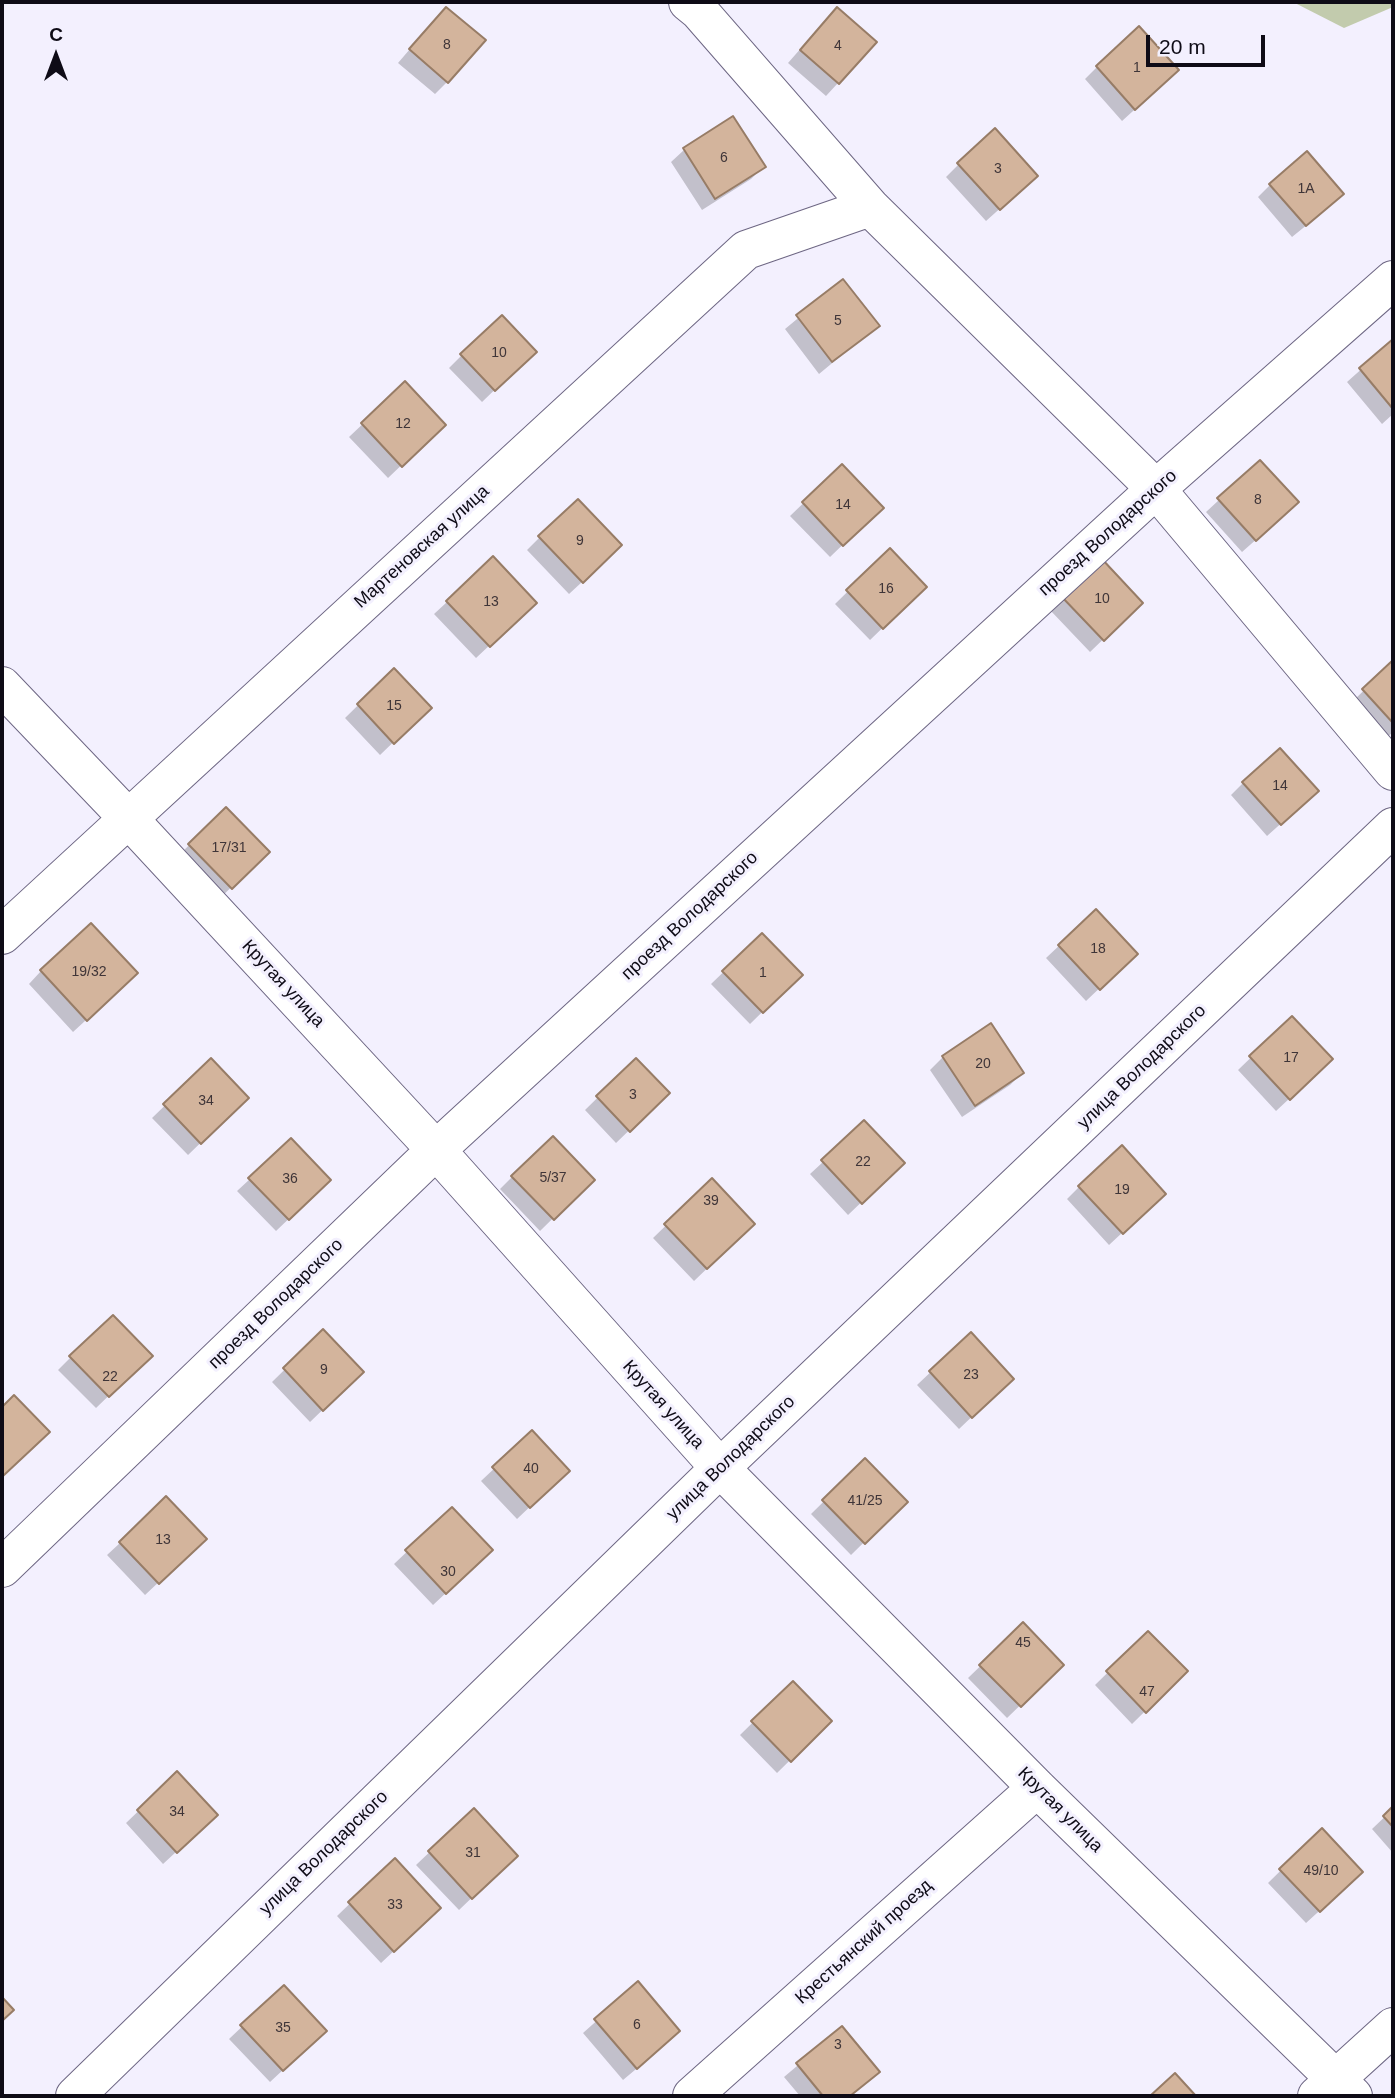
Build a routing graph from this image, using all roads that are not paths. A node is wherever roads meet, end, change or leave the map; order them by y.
1 (688, 2) edge
2 (870, 207) junction
3 (1393, 280) edge
4 (1156, 489) junction
5 (2, 686) edge
6 (1393, 771) edge
7 (127, 817) junction
8 (1387, 847) edge
9 (2, 935) edge
10 (436, 1150) junction
11 (720, 1468) junction
12 (2, 1568) edge
13 (1037, 1788) junction
14 (1393, 2027) edge
15 (1335, 2091) edge
16 (75, 2096) edge
17 (692, 2096) edge

1 - 2 street
2 - 4 street
2 - 7 street, Мартеновская улица
3 - 4 street, проезд Володарского
4 - 6 street
4 - 10 street, проезд Володарского
5 - 7 street, Крутая улица
7 - 9 street, Мартеновская улица
7 - 10 street, Крутая улица
8 - 11 street, улица Володарского
10 - 11 street, Крутая улица
10 - 12 street, проезд Володарского
11 - 13 street, Крутая улица
11 - 16 street, улица Володарского
13 - 15 street, Крутая улица
13 - 17 street, Крестьянский проезд
14 - 15 street

